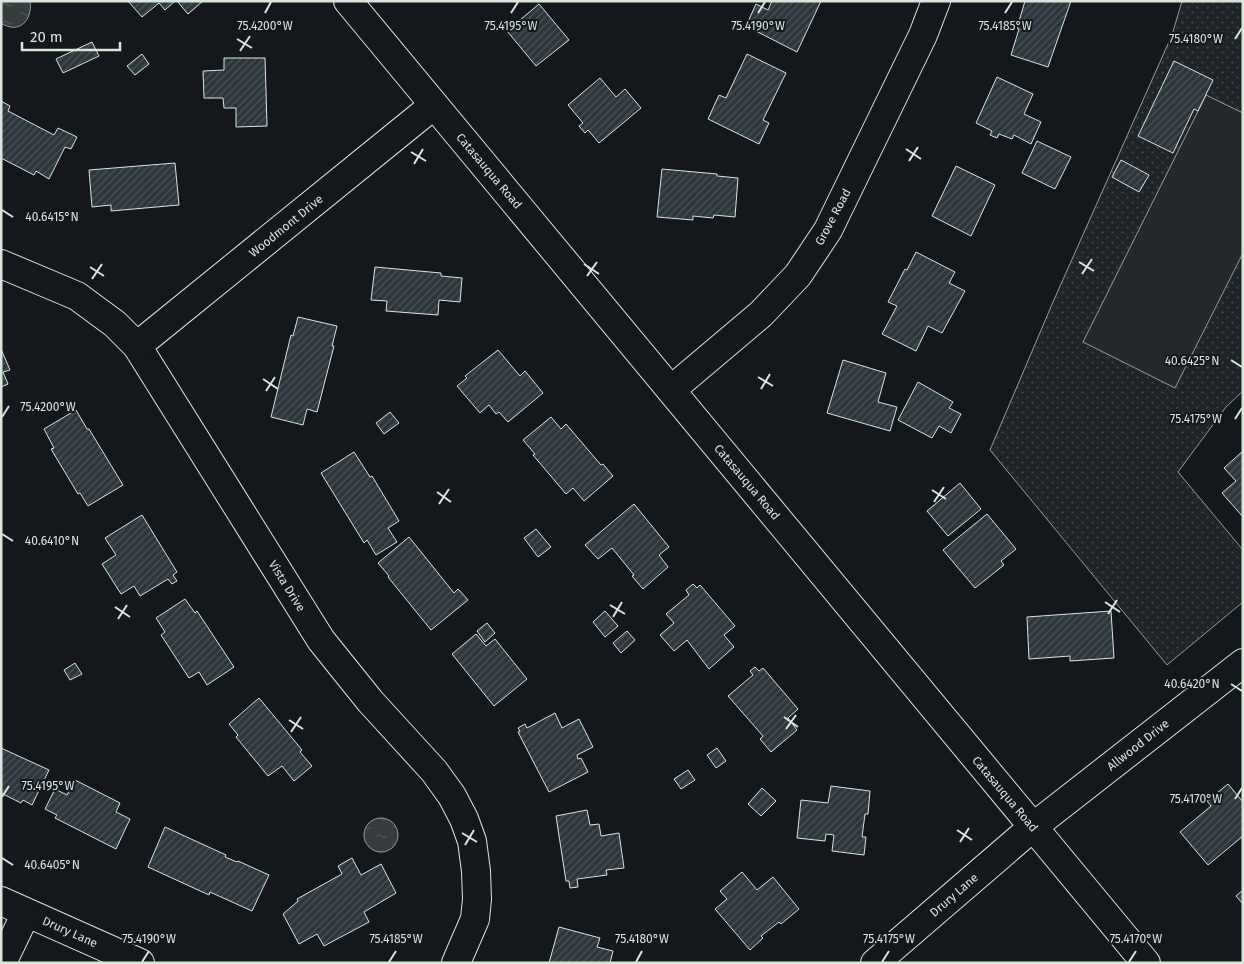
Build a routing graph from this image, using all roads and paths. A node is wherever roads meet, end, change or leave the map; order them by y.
1 (348, 1) edge
2 (936, 1) edge
3 (434, 105) junction
4 (1, 264) edge
5 (137, 346) junction
6 (671, 390) junction
7 (1243, 663) edge
8 (1033, 828) junction
9 (1, 901) edge
10 (26, 913) junction
11 (2, 963) edge
12 (140, 963) edge
13 (456, 963) edge
14 (875, 963) edge
15 (1146, 963) edge

1 - 3 street, Catasauqua Road
2 - 6 street, Grove Road
3 - 5 street, Woodmont Drive
3 - 6 street, Catasauqua Road
4 - 5 street, Vista Drive
5 - 13 street, Vista Drive
6 - 8 street, Catasauqua Road
7 - 8 street, Allwood Drive
8 - 14 street, Drury Lane
8 - 15 street, Catasauqua Road
9 - 10 street, Drury Lane
10 - 11 street
10 - 12 street, Drury Lane

